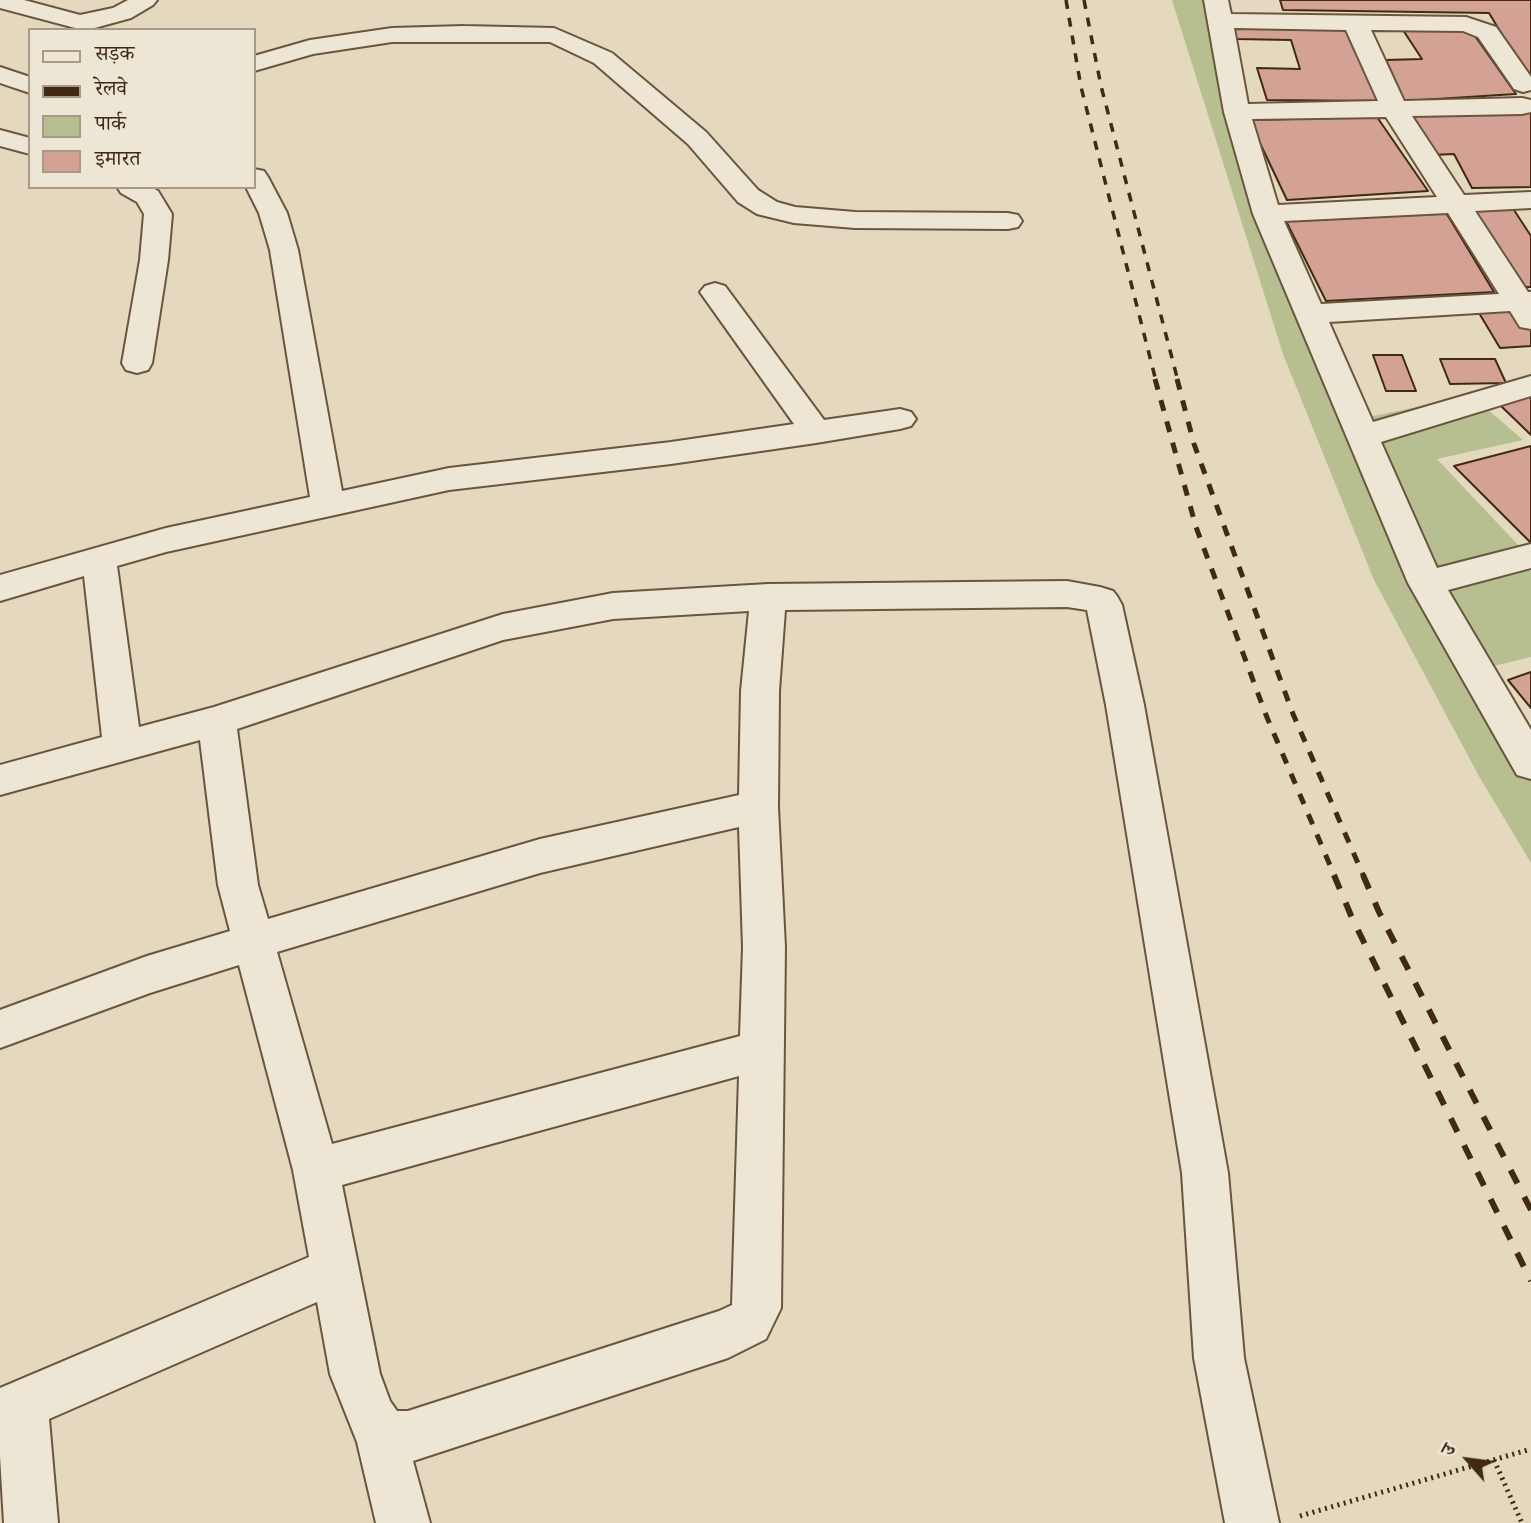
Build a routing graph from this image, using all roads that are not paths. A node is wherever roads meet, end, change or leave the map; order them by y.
1 (145, 0) edge
2 (0, 1) edge
3 (1218, 10) edge
4 (1355, 22) junction
5 (256, 63) edge
6 (0, 75) edge
7 (28, 84) edge
8 (1395, 110) junction
9 (1237, 112) junction
10 (0, 138) edge
11 (28, 145) edge
12 (256, 181) edge
13 (134, 189) edge
14 (1531, 200) edge
15 (1454, 204) junction
16 (1267, 214) junction
17 (1008, 221) dead end
18 (715, 292) dead end
19 (1526, 307) edge
20 (1310, 313) junction
21 (137, 363) dead end
22 (1531, 386) edge
23 (900, 419) dead end
24 (816, 432) junction
25 (1364, 436) junction
26 (328, 505) junction
27 (1531, 556) edge
28 (99, 560) junction
29 (1426, 583) junction
30 (0, 589) edge
31 (768, 597) junction
32 (217, 722) junction
33 (122, 747) junction
34 (1531, 764) edge
35 (0, 780) edge
36 (758, 807) junction
37 (252, 944) junction
38 (0, 1029) edge
39 (763, 1050) junction
40 (316, 1170) junction
41 (333, 1271) junction
42 (11, 1409) edge
43 (380, 1431) junction
44 (31, 1523) edge
45 (403, 1523) edge
46 (1252, 1523) edge

1 - 2 street
3 - 4 street
3 - 9 street
4 - 8 street
4 - 8 street
5 - 17 street
6 - 7 street
8 - 9 street
8 - 15 street
9 - 16 street
10 - 11 street
12 - 26 street
13 - 21 street
14 - 15 street
15 - 16 street
15 - 19 street
16 - 20 street
18 - 24 street
19 - 20 street
20 - 25 street
22 - 25 street
23 - 24 street
24 - 26 street
25 - 29 street
26 - 28 street
27 - 29 street
28 - 30 street
28 - 33 street
29 - 34 street
31 - 32 street
31 - 36 street
31 - 46 street
32 - 33 street
32 - 37 street
33 - 35 street
36 - 37 street
36 - 39 street
37 - 38 street
37 - 40 street
39 - 40 street
39 - 43 street
40 - 41 street
41 - 42 street
41 - 43 street
42 - 44 street
43 - 45 street

